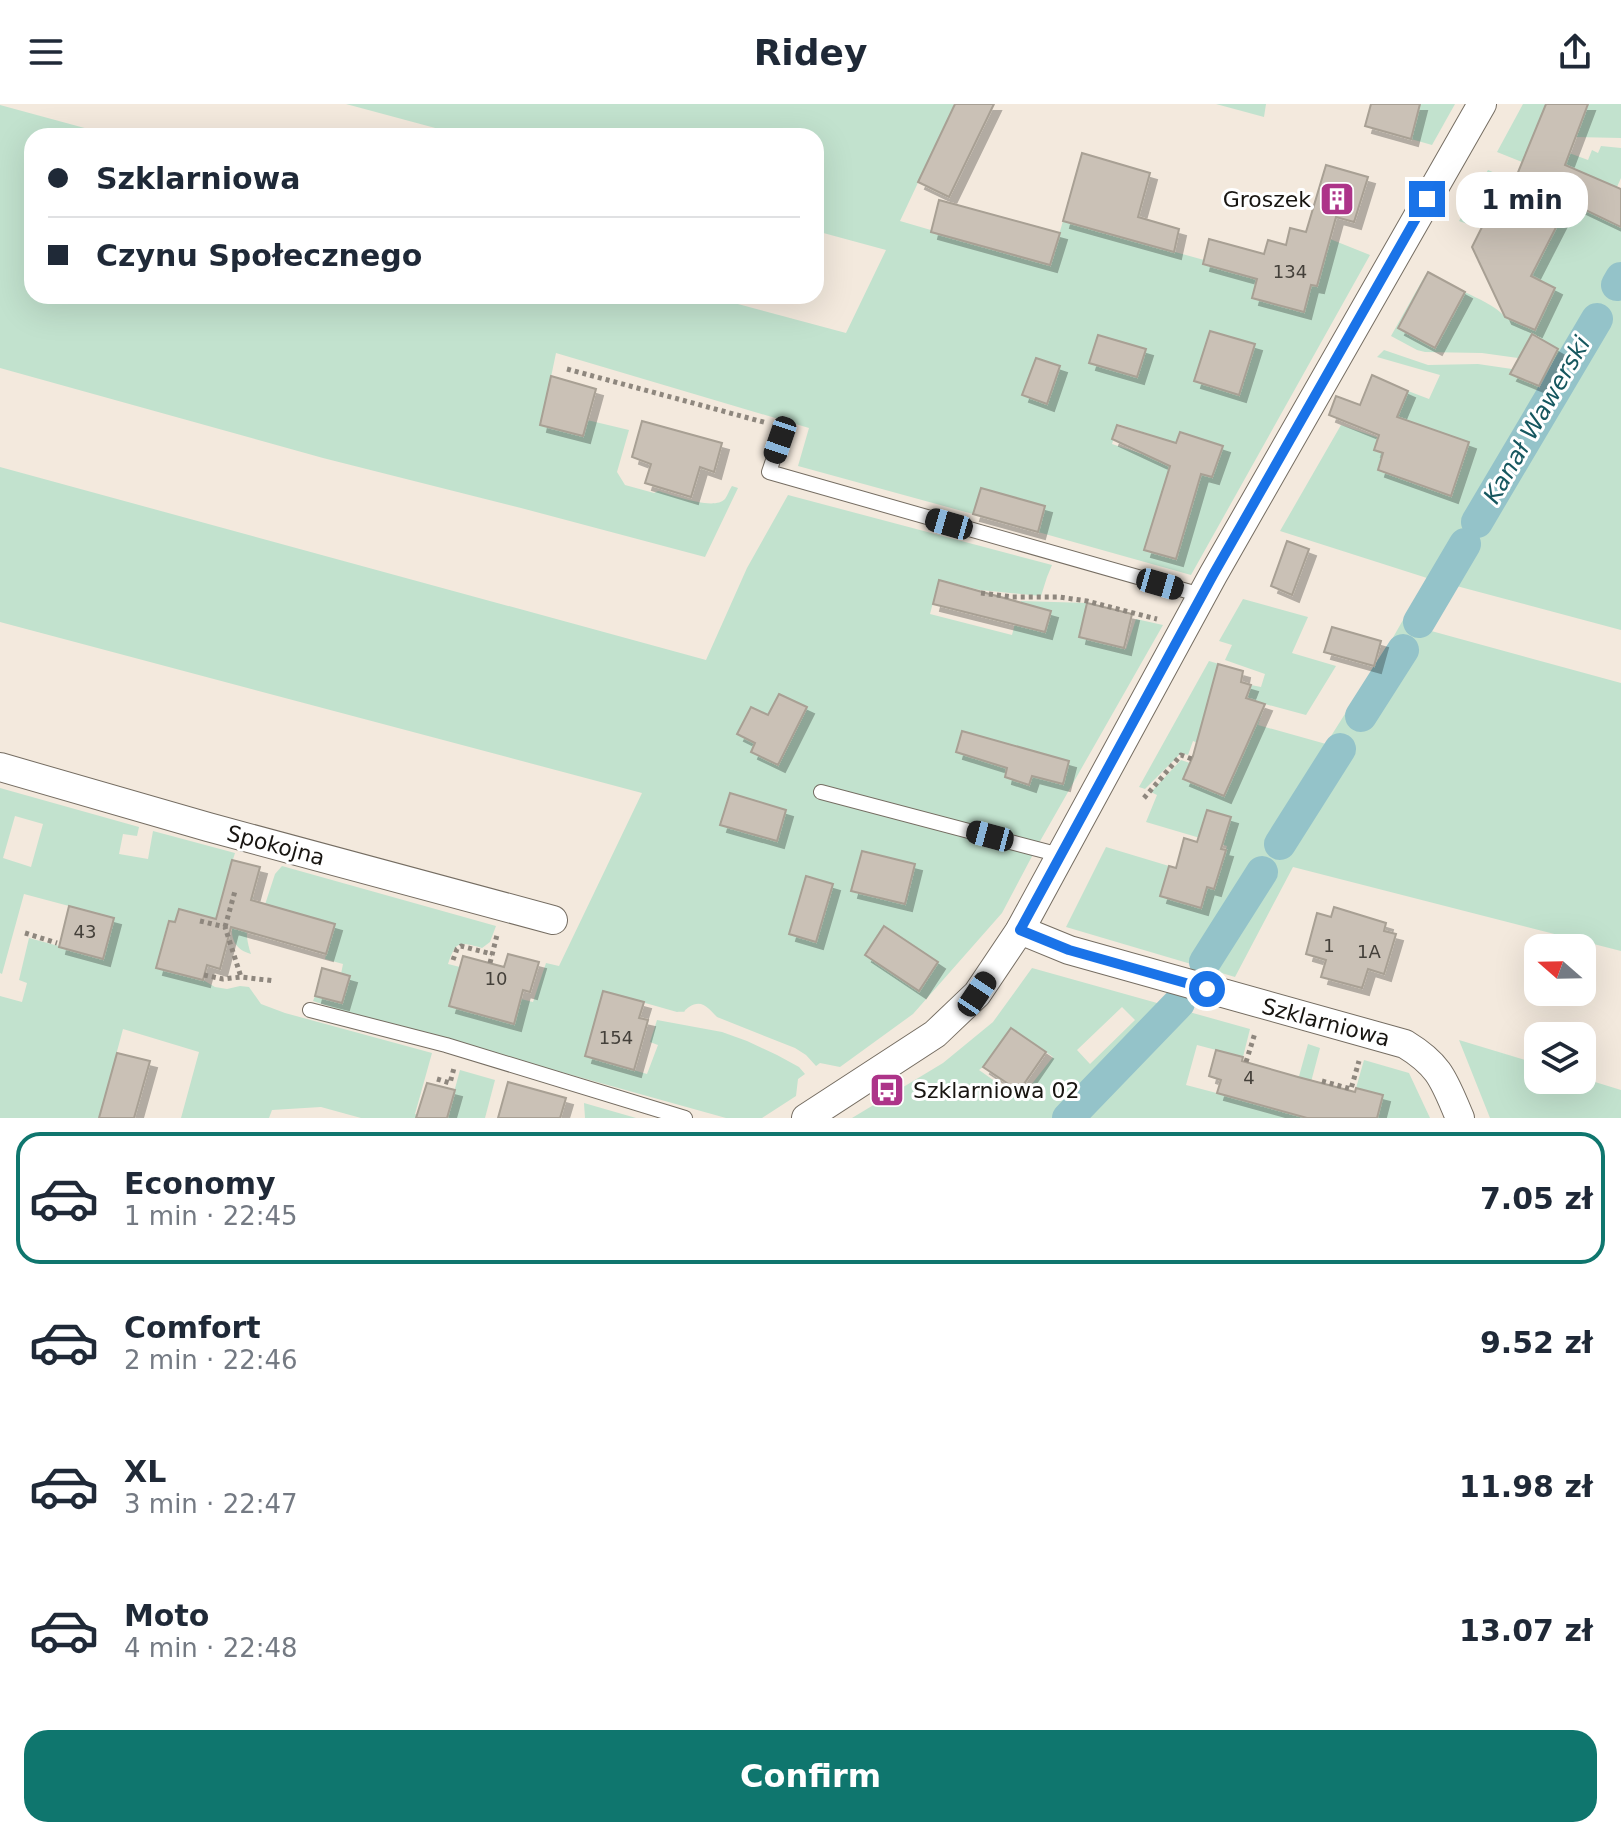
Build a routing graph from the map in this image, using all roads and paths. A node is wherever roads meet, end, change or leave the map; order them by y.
1 (1482, 104) edge
2 (567, 369) dead end
3 (780, 440) joint
4 (981, 593) dead end
5 (1201, 595) junction
6 (1165, 621) dead end
7 (1192, 759) dead end
8 (0, 767) edge
9 (821, 792) dead end
10 (1144, 798) dead end
11 (1060, 855) junction
12 (235, 891) dead end
13 (553, 920) dead end
14 (200, 921) dead end
15 (499, 926) dead end
16 (225, 927) junction
17 (1020, 930) junction
18 (25, 933) dead end
19 (57, 943) dead end
20 (492, 954) junction
21 (453, 960) dead end
22 (490, 963) dead end
23 (204, 975) dead end
24 (241, 977) junction
25 (275, 981) dead end
26 (310, 1010) dead end
27 (1256, 1030) dead end
28 (1359, 1059) dead end
29 (1246, 1062) dead end
30 (1322, 1081) dead end
31 (685, 1118) edge
32 (806, 1118) edge
33 (1460, 1118) edge

1 - 5 street
2 - 3 path
3 - 5 lane
4 - 6 path
5 - 11 street
7 - 10 path
8 - 13 street, Spokojna
9 - 11 lane
11 - 17 street
12 - 16 path
14 - 16 path
15 - 20 path
16 - 24 path
17 - 32 street
17 - 33 street, Szklarniowa
18 - 19 path
20 - 21 path
20 - 22 path
23 - 24 path
24 - 25 path
26 - 31 lane
27 - 29 path
28 - 30 path

